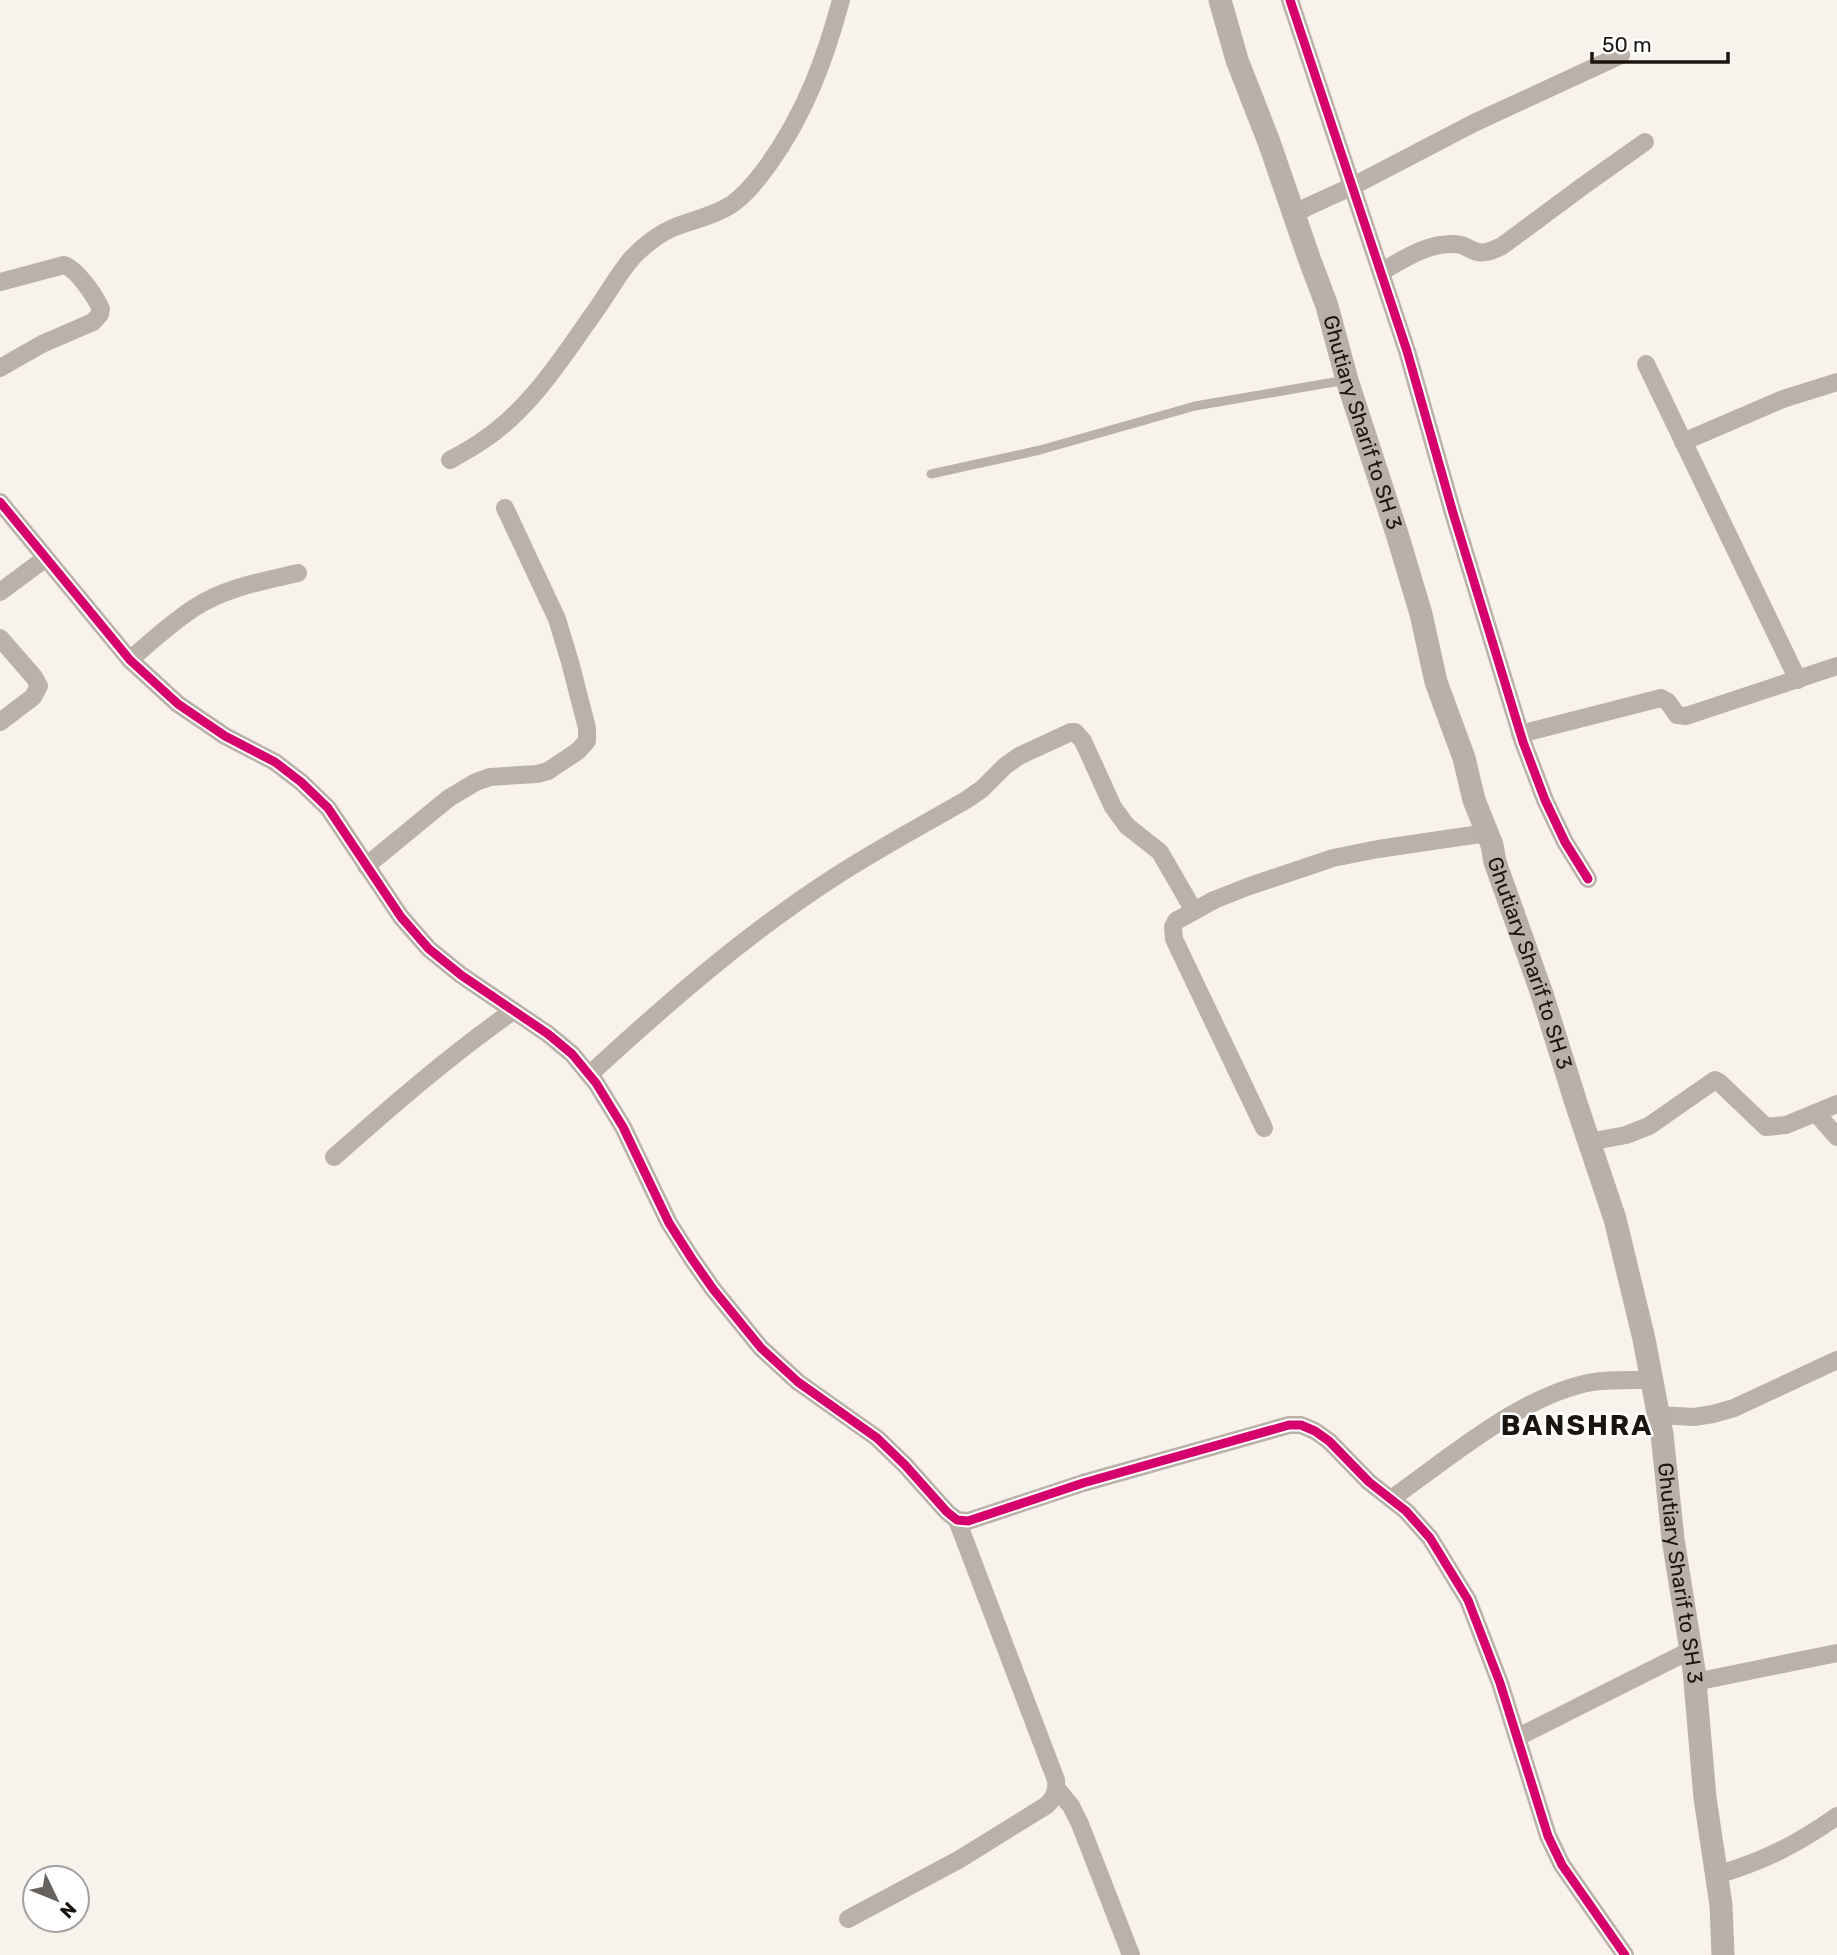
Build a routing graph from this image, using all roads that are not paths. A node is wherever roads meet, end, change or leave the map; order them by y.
1 (841, 0) edge
2 (1220, 0) edge
3 (1290, 0) edge
4 (1621, 55) dead end
5 (1646, 142) dead end
6 (1346, 189) junction
7 (1300, 211) junction
8 (1381, 272) junction
9 (0, 282) edge
10 (1646, 364) dead end
11 (0, 368) edge
12 (1347, 380) junction
13 (1837, 382) edge
14 (1683, 442) junction
15 (450, 460) dead end
16 (931, 474) dead end
17 (0, 502) edge
18 (505, 508) dead end
19 (46, 558) junction
20 (298, 573) dead end
21 (0, 592) edge
22 (0, 638) edge
23 (130, 660) junction
24 (1837, 666) edge
25 (1798, 680) junction
26 (0, 722) edge
27 (1520, 734) junction
28 (1488, 833) junction
29 (366, 866) junction
30 (1588, 879) dead end
31 (1194, 911) junction
32 (513, 1011) junction
33 (589, 1075) junction
34 (1837, 1104) edge
35 (1816, 1113) junction
36 (1264, 1128) dead end
37 (1837, 1137) edge
38 (1589, 1142) junction
39 (334, 1157) dead end
40 (1837, 1360) edge
41 (1652, 1380) junction
42 (1658, 1415) junction
43 (1391, 1499) junction
44 (957, 1520) junction
45 (1691, 1650) junction
46 (1837, 1653) edge
47 (1695, 1682) junction
48 (1518, 1737) junction
49 (1057, 1788) junction
50 (1837, 1816) edge
51 (1717, 1875) junction
52 (848, 1919) dead end
53 (1124, 1951) edge
54 (1625, 1955) edge
55 (1724, 1955) edge

1 - 15 street
2 - 7 main road, Ghutiary Sharif to SH 3
3 - 6 street
4 - 6 street
5 - 8 street
6 - 7 street
6 - 8 street
7 - 12 main road, Ghutiary Sharif to SH 3
8 - 27 street
9 - 11 street
10 - 14 street
12 - 16 lane
12 - 28 main road, Ghutiary Sharif to SH 3
13 - 14 street
14 - 25 street
17 - 19 street
18 - 29 street
19 - 21 street
19 - 23 street
20 - 23 street
22 - 26 street
23 - 29 street
24 - 25 street
25 - 27 street
27 - 30 street
28 - 31 street
28 - 38 main road, Ghutiary Sharif to SH 3
29 - 32 street
31 - 33 street
31 - 36 street
32 - 33 street
32 - 39 street
33 - 44 street
34 - 35 street
35 - 37 street
35 - 38 street
38 - 41 main road, Ghutiary Sharif to SH 3
40 - 42 street
41 - 42 main road, Ghutiary Sharif to SH 3
41 - 43 street
42 - 45 main road, Ghutiary Sharif to SH 3
43 - 44 street
43 - 48 street
44 - 49 street
45 - 47 main road, Ghutiary Sharif to SH 3
45 - 48 street
46 - 47 street
47 - 51 main road, Ghutiary Sharif to SH 3
48 - 54 street
49 - 52 street
49 - 53 street
50 - 51 street
51 - 55 main road, Ghutiary Sharif to SH 3

